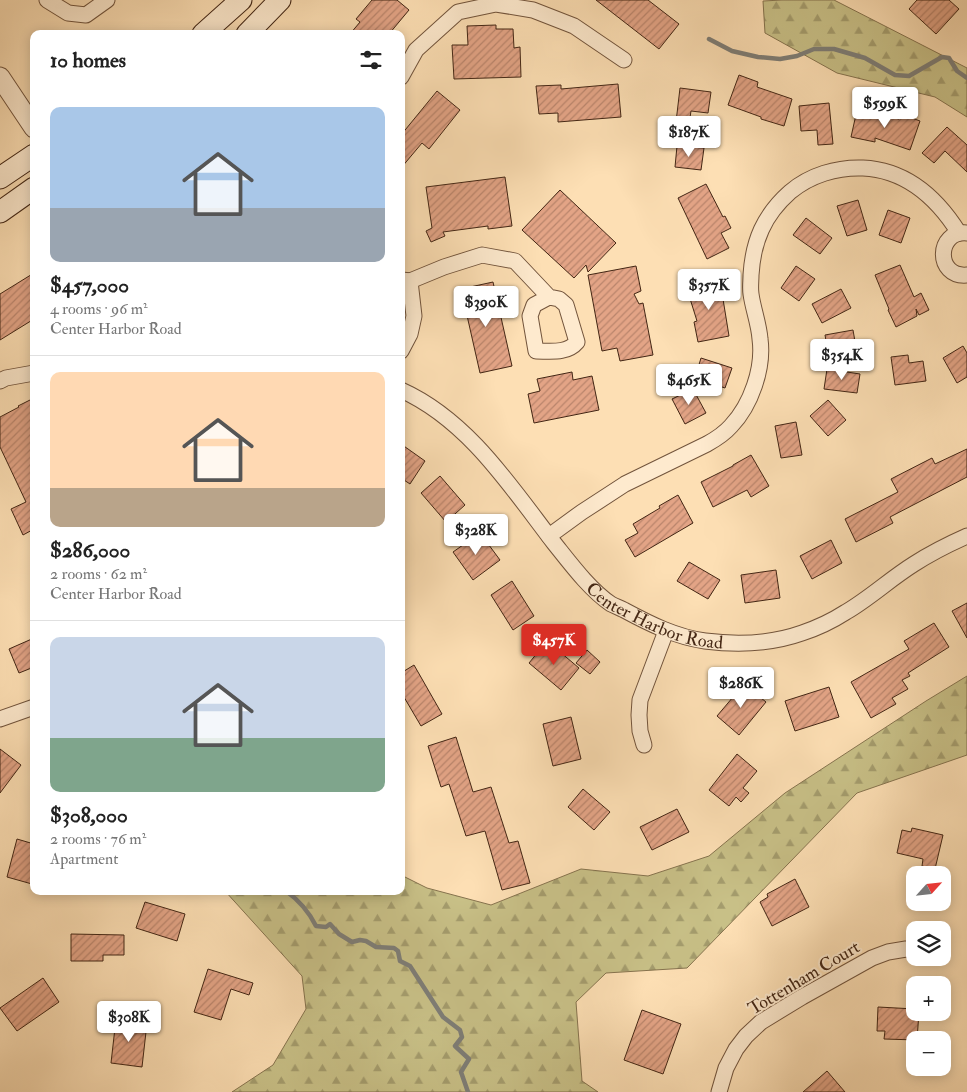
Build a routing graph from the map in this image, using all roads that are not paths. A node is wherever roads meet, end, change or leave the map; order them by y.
1 (47, 0) edge
2 (107, 0) edge
3 (241, 0) edge
4 (280, 0) edge
5 (207, 30) edge
6 (251, 30) edge
7 (624, 60) dead end
8 (405, 70) edge
9 (0, 77) edge
10 (30, 122) edge
11 (30, 157) edge
12 (0, 178) edge
13 (30, 191) edge
14 (0, 212) edge
15 (963, 233) edge
16 (967, 275) edge
17 (406, 281) edge
18 (549, 297) dead end
19 (405, 343) edge
20 (30, 374) edge
21 (0, 381) edge
22 (405, 392) edge
23 (549, 536) junction
24 (967, 536) edge
25 (666, 631) junction
26 (30, 708) edge
27 (0, 719) edge
28 (644, 745) dead end
29 (906, 949) edge
30 (719, 1092) edge

1 - 2 street
3 - 5 main road
4 - 6 main road
7 - 8 street
9 - 10 street
11 - 12 main road
13 - 14 main road
15 - 16 street
15 - 23 street
17 - 18 street
17 - 19 street
20 - 21 street
22 - 23 street, Center Harbor Road
23 - 25 street, Center Harbor Road
24 - 25 street, Center Harbor Road
25 - 28 street
26 - 27 street
29 - 30 street, Tottenham Court

